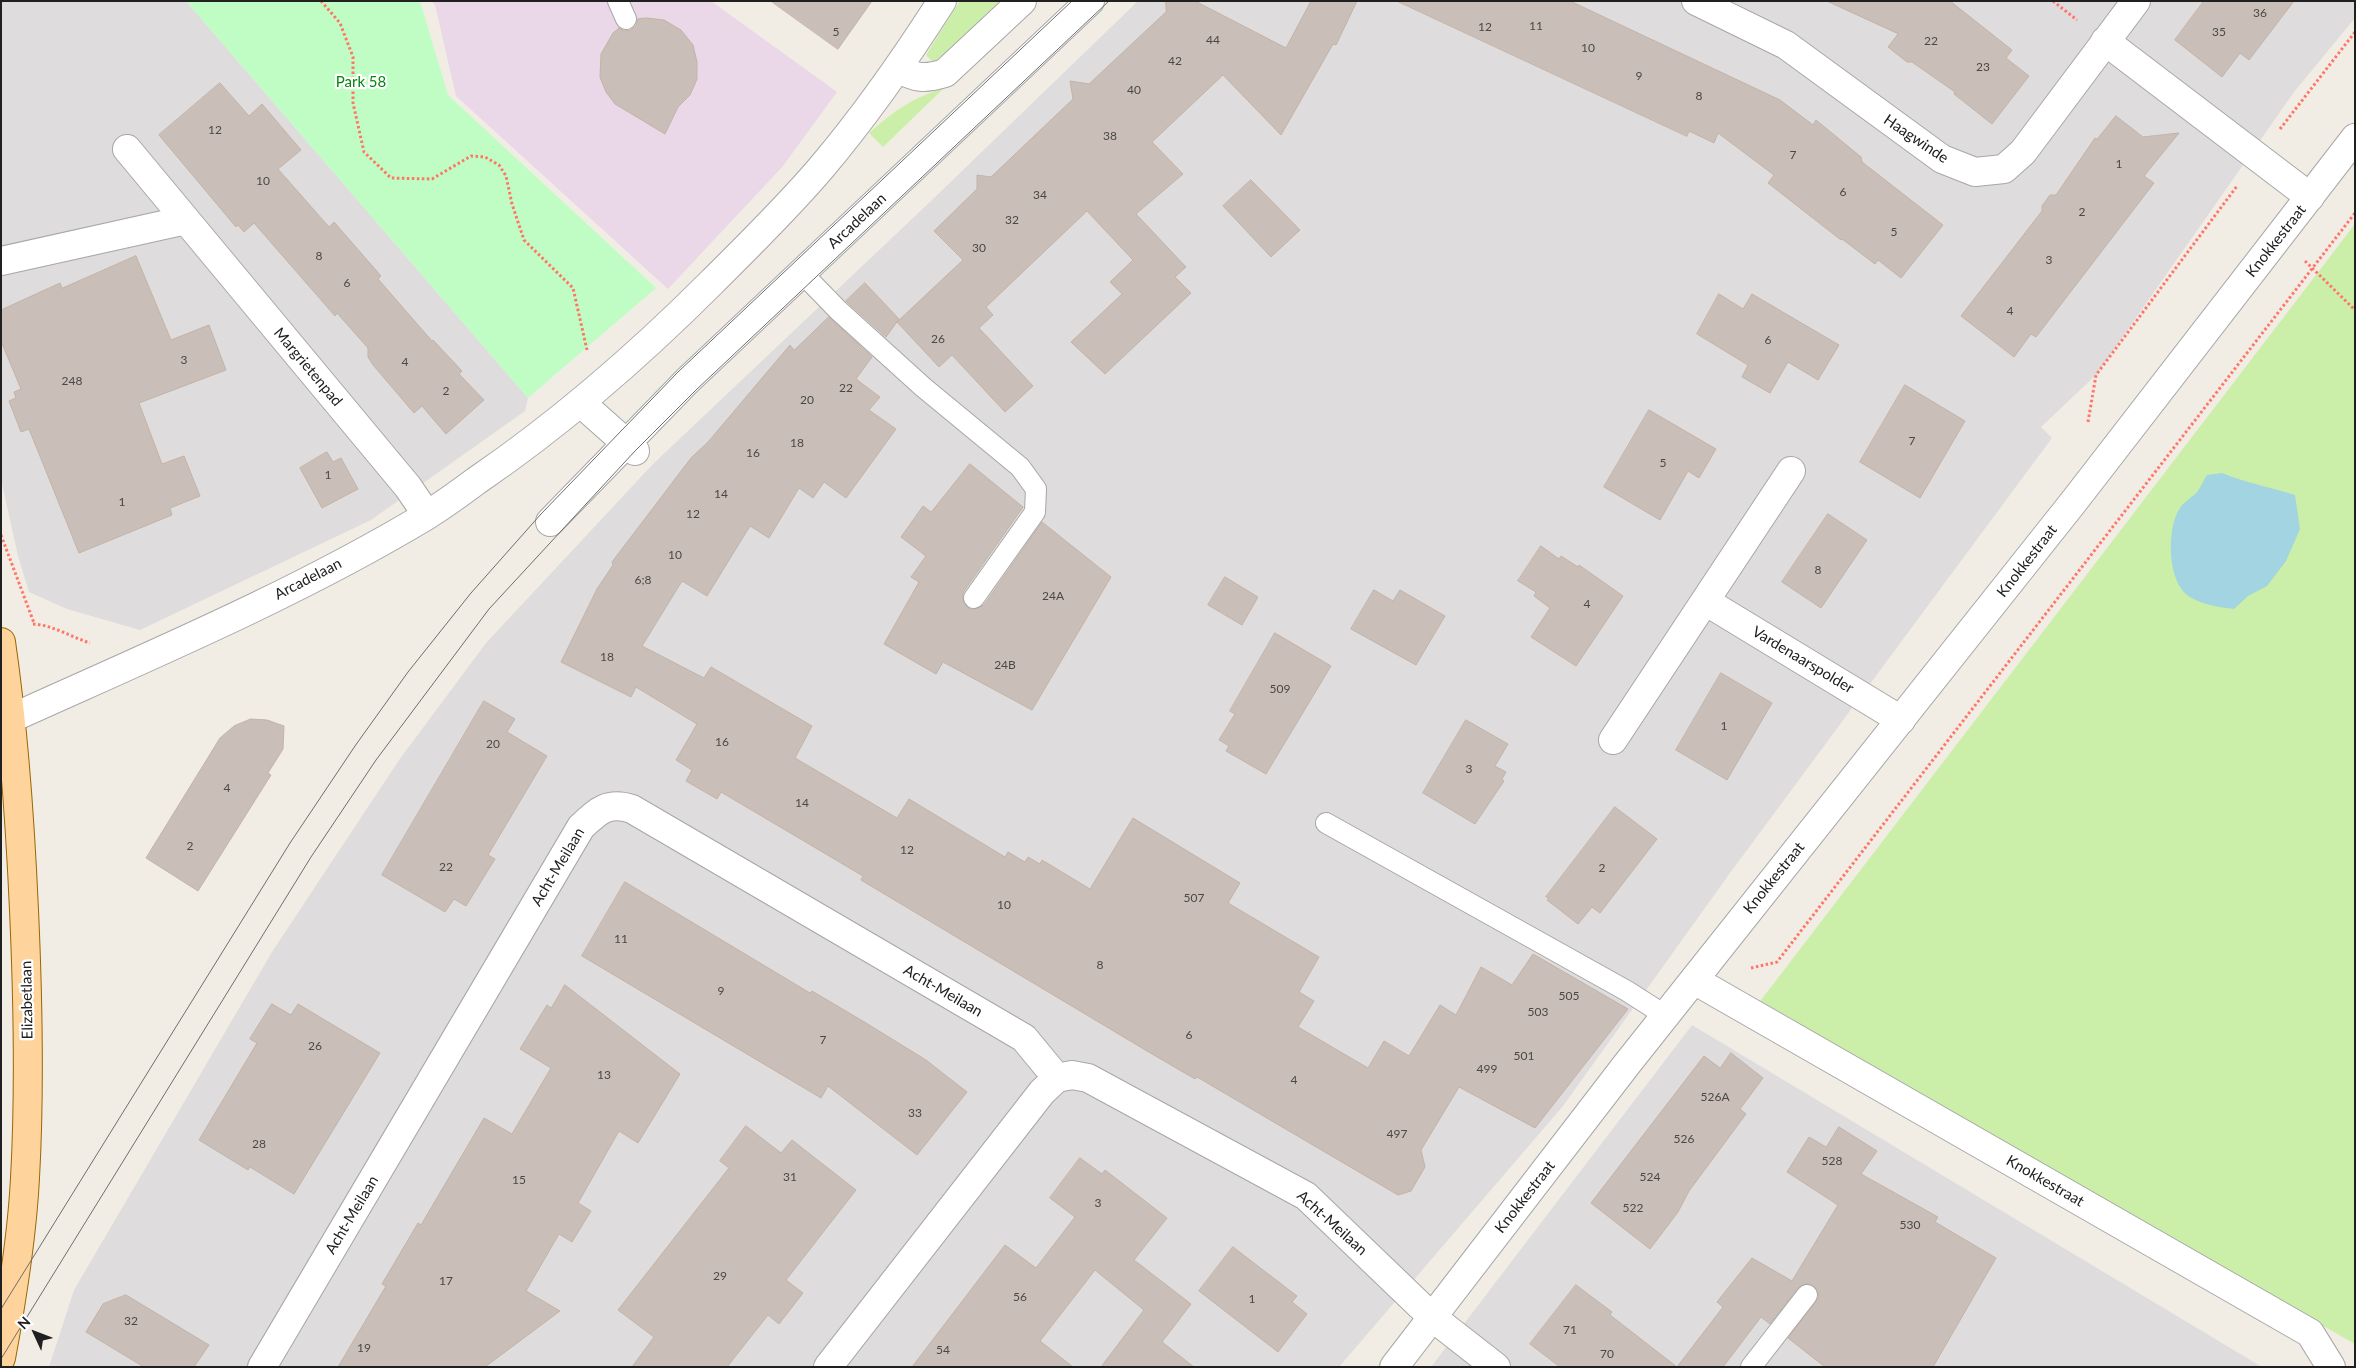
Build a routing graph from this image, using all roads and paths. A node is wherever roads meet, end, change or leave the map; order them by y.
1 (321, 1) edge
2 (1022, 1) edge
3 (1090, 1) edge
4 (1696, 1) edge
5 (2136, 1) edge
6 (934, 4) edge
7 (2355, 32) edge
8 (2105, 41) junction
9 (898, 68) junction
10 (2355, 138) edge
11 (127, 149) dead end
12 (2258, 158) junction
13 (2310, 197) junction
14 (2355, 213) edge
15 (186, 220) junction
16 (1, 261) edge
17 (2313, 268) junction
18 (802, 273) junction
19 (2355, 310) edge
20 (607, 380) junction
21 (581, 403) junction
22 (2088, 423) dead end
23 (630, 446) junction
24 (1791, 471) dead end
25 (427, 515) junction
26 (550, 522) dead end
27 (1, 535) edge
28 (974, 598) dead end
29 (1705, 601) junction
30 (34, 624) dead end
31 (1, 642) edge
32 (1901, 720) junction
33 (7, 721) edge
34 (1613, 740) dead end
35 (1326, 823) dead end
36 (1750, 968) dead end
37 (1694, 980) junction
38 (1666, 1016) junction
39 (1057, 1078) junction
40 (1807, 1295) dead end
41 (1432, 1317) junction
42 (1, 1358) edge
43 (1490, 1365) edge
44 (262, 1367) edge
45 (828, 1367) edge
46 (1394, 1367) edge
47 (1752, 1367) edge
48 (2331, 1367) edge

1 - 20 path
2 - 9 street
3 - 18 street, Arcadelaan
4 - 8 street, Haagwinde
5 - 8 street, Haagwinde
6 - 9 street, Arcadelaan
7 - 12 path
8 - 12 street
9 - 20 street, Arcadelaan
10 - 13 street, Knokkestraat
11 - 15 street, Margrietenpad
12 - 13 street
12 - 22 path
13 - 32 street, Knokkestraat
14 - 17 path
15 - 16 street
15 - 25 street, Margrietenpad
17 - 19 path
17 - 36 path
18 - 23 street, Arcadelaan
18 - 28 lane
20 - 21 street, Arcadelaan
21 - 23 street
21 - 25 street, Arcadelaan
23 - 26 street, Arcadelaan
24 - 29 street
25 - 33 street, Arcadelaan
27 - 30 path
29 - 32 street, Vardenaarspolder
29 - 34 street
31 - 33 main road, Elizabetlaan
32 - 37 street, Knokkestraat
33 - 42 main road, Elizabetlaan
35 - 38 lane
37 - 38 street, Knokkestraat
37 - 48 street, Knokkestraat
38 - 41 street, Knokkestraat
39 - 41 street, Acht-Meilaan
39 - 44 street, Acht-Meilaan
39 - 45 street
40 - 47 lane
41 - 43 street, Acht-Meilaan
41 - 46 street, Knokkestraat

